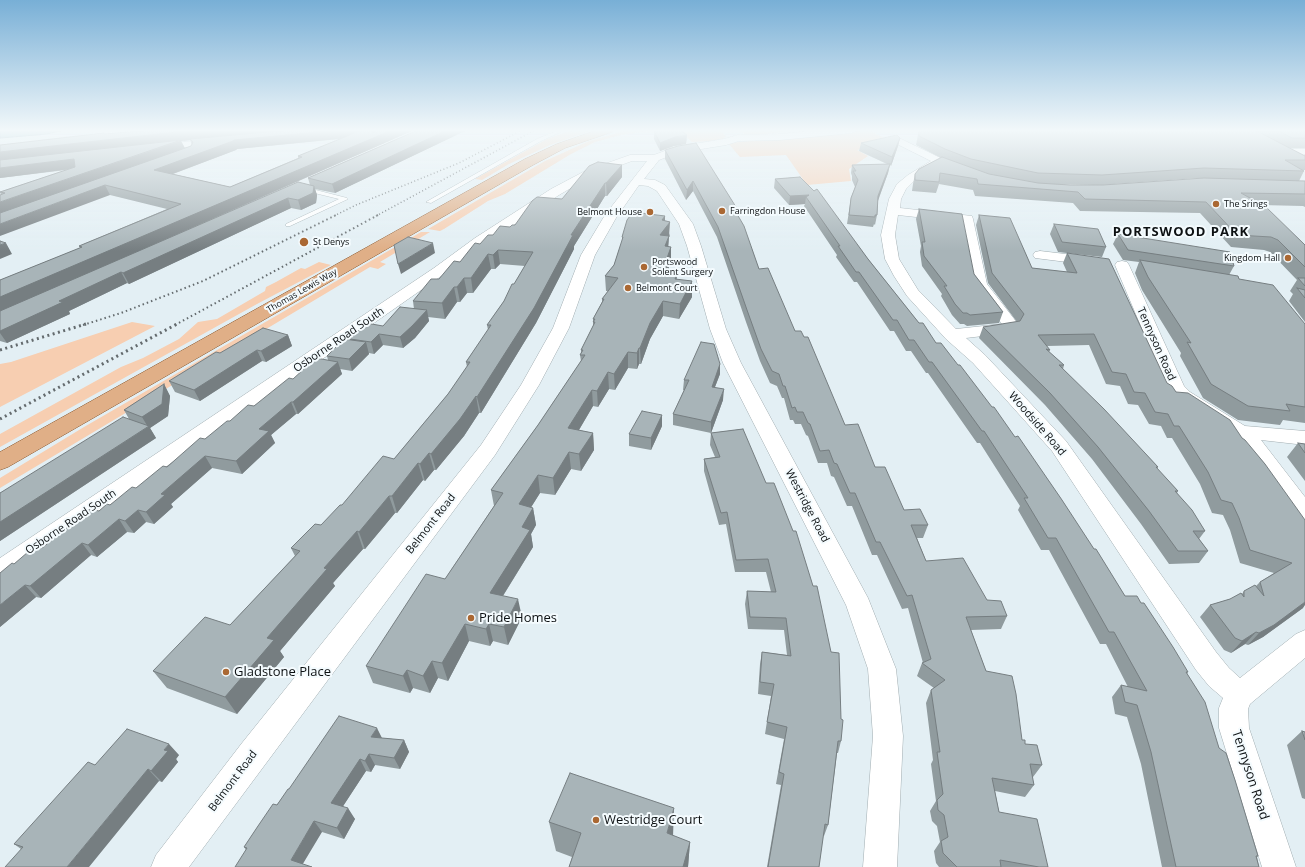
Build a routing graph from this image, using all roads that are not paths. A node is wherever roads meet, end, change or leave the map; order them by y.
1 (485, 170) edge
2 (514, 170) edge
3 (595, 170) edge
4 (645, 170) edge
5 (923, 170) edge
6 (317, 179) edge
7 (636, 181) junction
8 (295, 189) joint
9 (429, 202) dead end
10 (892, 211) junction
11 (288, 225) dead end
12 (1040, 255) dead end
13 (952, 335) junction
14 (1240, 432) junction
15 (1305, 438) edge
16 (0, 462) edge
17 (1305, 513) edge
18 (0, 571) edge
19 (1305, 642) edge
20 (1240, 695) junction
21 (168, 867) edge
22 (880, 867) edge
23 (1279, 867) edge

1 - 9 lane
2 - 16 main road, Thomas Lewis Way
3 - 18 street, Osborne Road South
4 - 7 street, Belmont Road
5 - 10 street, Woodside Road
6 - 8 street
7 - 21 street, Belmont Road
7 - 22 street, Westridge Road
8 - 11 lane
10 - 13 street, Woodside Road
10 - 13 street
12 - 14 street, Tennyson Road
13 - 20 street, Woodside Road
14 - 15 street
14 - 17 street, Tennyson Road
19 - 20 street
20 - 23 street, Tennyson Road

